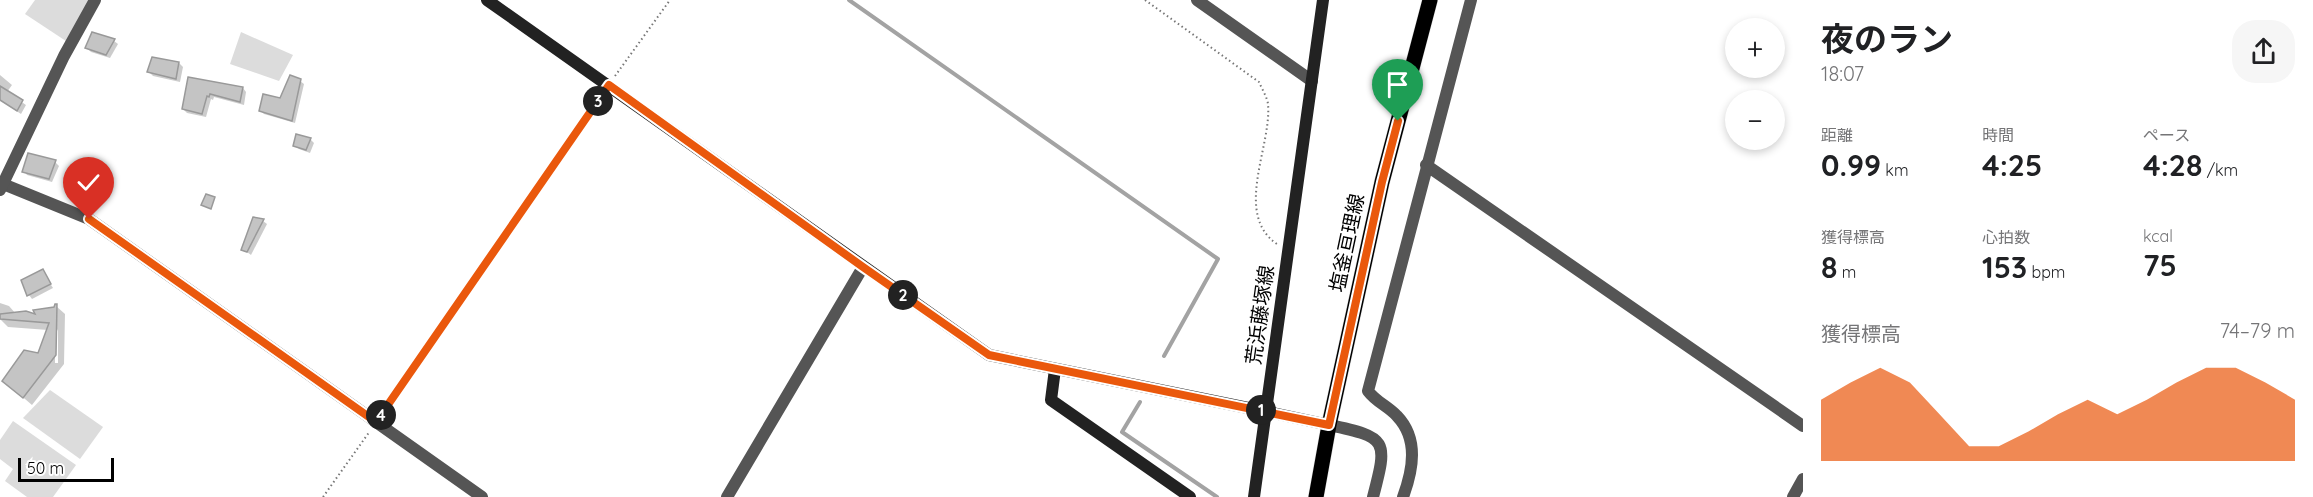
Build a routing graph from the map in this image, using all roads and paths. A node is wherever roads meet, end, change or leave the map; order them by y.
1 (95, 0) edge
2 (487, 0) edge
3 (670, 0) edge
4 (1144, 0) edge
5 (1197, 0) edge
6 (1323, 0) edge
7 (1431, 0) edge
8 (1471, 0) edge
9 (1312, 81) junction
10 (609, 85) junction
11 (5, 163) edge
12 (1426, 165) junction
13 (2, 187) edge
14 (1290, 247) junction
15 (863, 267) junction
16 (1055, 369) junction
17 (376, 422) junction
18 (1329, 425) junction
19 (1803, 426) edge
20 (1803, 479) edge
21 (323, 497) edge
22 (482, 497) edge
23 (728, 497) edge
24 (1190, 497) edge
25 (1254, 497) edge
26 (1316, 497) edge
27 (1374, 497) edge
28 (1403, 497) edge
29 (1793, 497) edge

1 - 11 street
2 - 10 street
3 - 10 path
4 - 14 path
5 - 9 street
6 - 9 street
7 - 18 main road, 塩釜亘理線
8 - 12 street
9 - 14 street, 荒浜藤塚線
10 - 15 street
10 - 17 path
11 - 13 street
12 - 19 street
12 - 28 street
13 - 17 street
14 - 25 street, 荒浜藤塚線
15 - 16 street
15 - 23 street
16 - 18 street, bridge
16 - 24 street
17 - 21 path
17 - 22 street
18 - 26 main road, 塩釜亘理線
18 - 27 street
20 - 29 street

